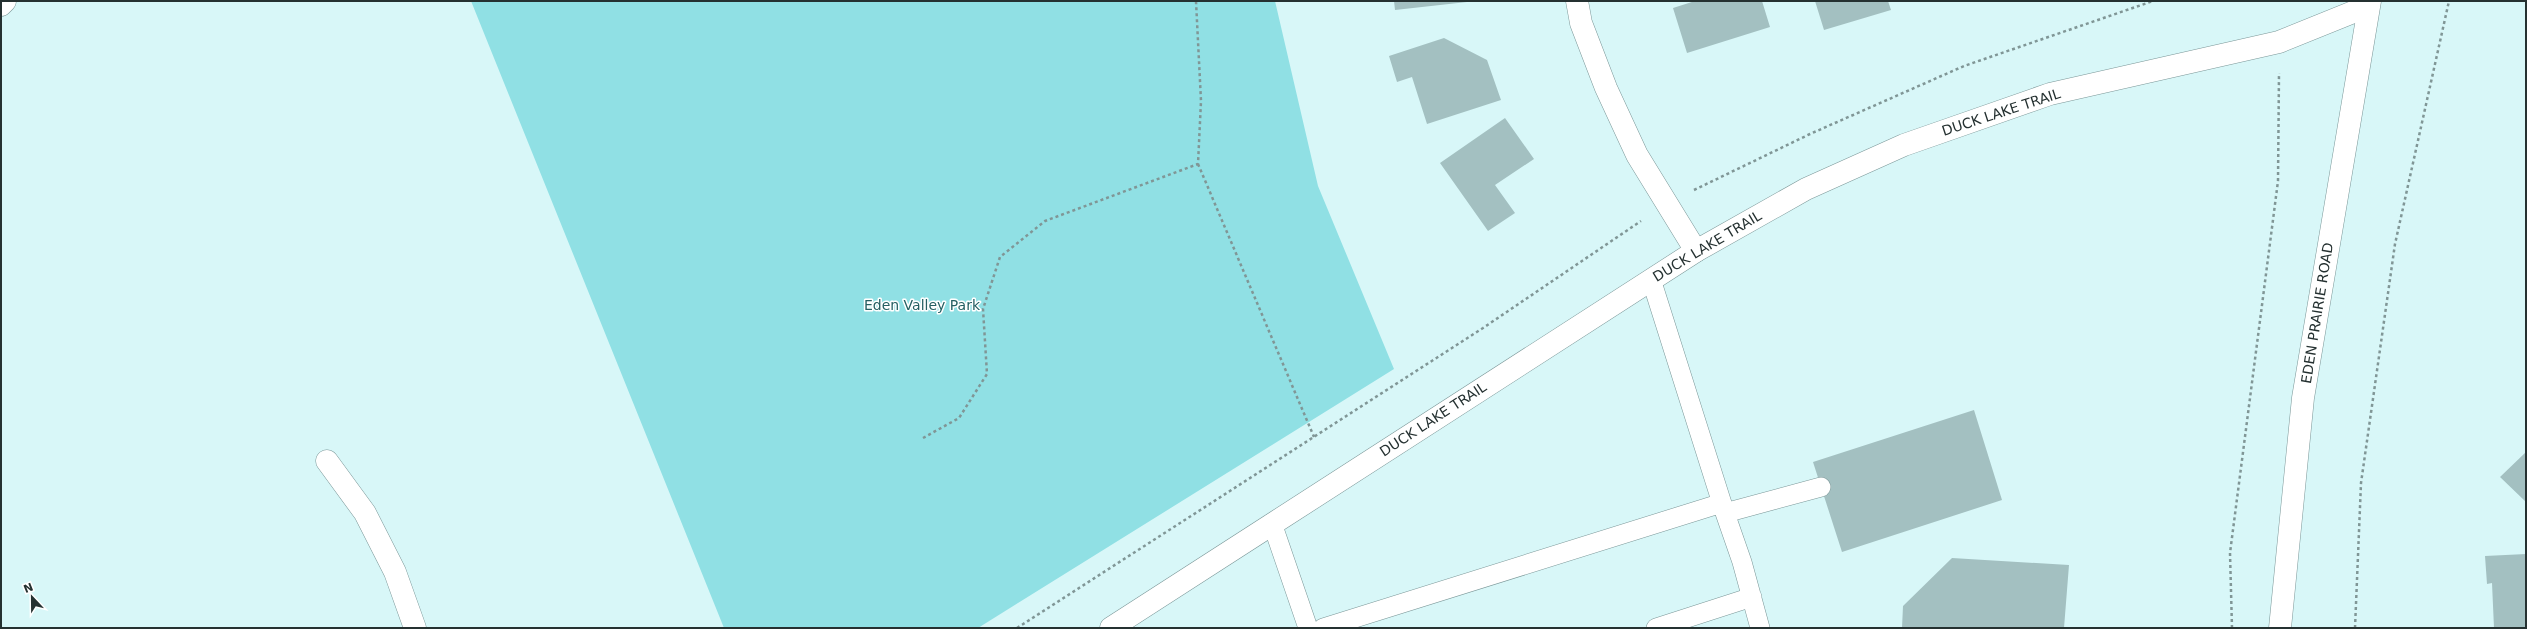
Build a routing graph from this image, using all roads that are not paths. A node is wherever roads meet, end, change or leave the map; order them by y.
1 (5, 1) edge
2 (1577, 1) edge
3 (2369, 3) edge
4 (1, 5) edge
5 (1696, 251) junction
6 (1651, 279) junction
7 (327, 461) dead end
8 (1822, 487) dead end
9 (1724, 508) junction
10 (1272, 522) junction
11 (1752, 597) junction
12 (415, 628) edge
13 (1111, 628) edge
14 (1308, 628) edge
15 (1323, 628) edge
16 (1656, 628) edge
17 (1760, 628) edge
18 (2280, 628) edge

1 - 4 street
2 - 5 street
3 - 5 street, DUCK LAKE TRAIL
3 - 18 street, EDEN PRAIRIE ROAD
5 - 6 street, DUCK LAKE TRAIL
6 - 9 lane
6 - 10 street, DUCK LAKE TRAIL
7 - 12 street
8 - 9 lane
9 - 11 lane
9 - 15 lane
10 - 13 street, DUCK LAKE TRAIL
10 - 14 lane
11 - 16 lane
11 - 17 lane

